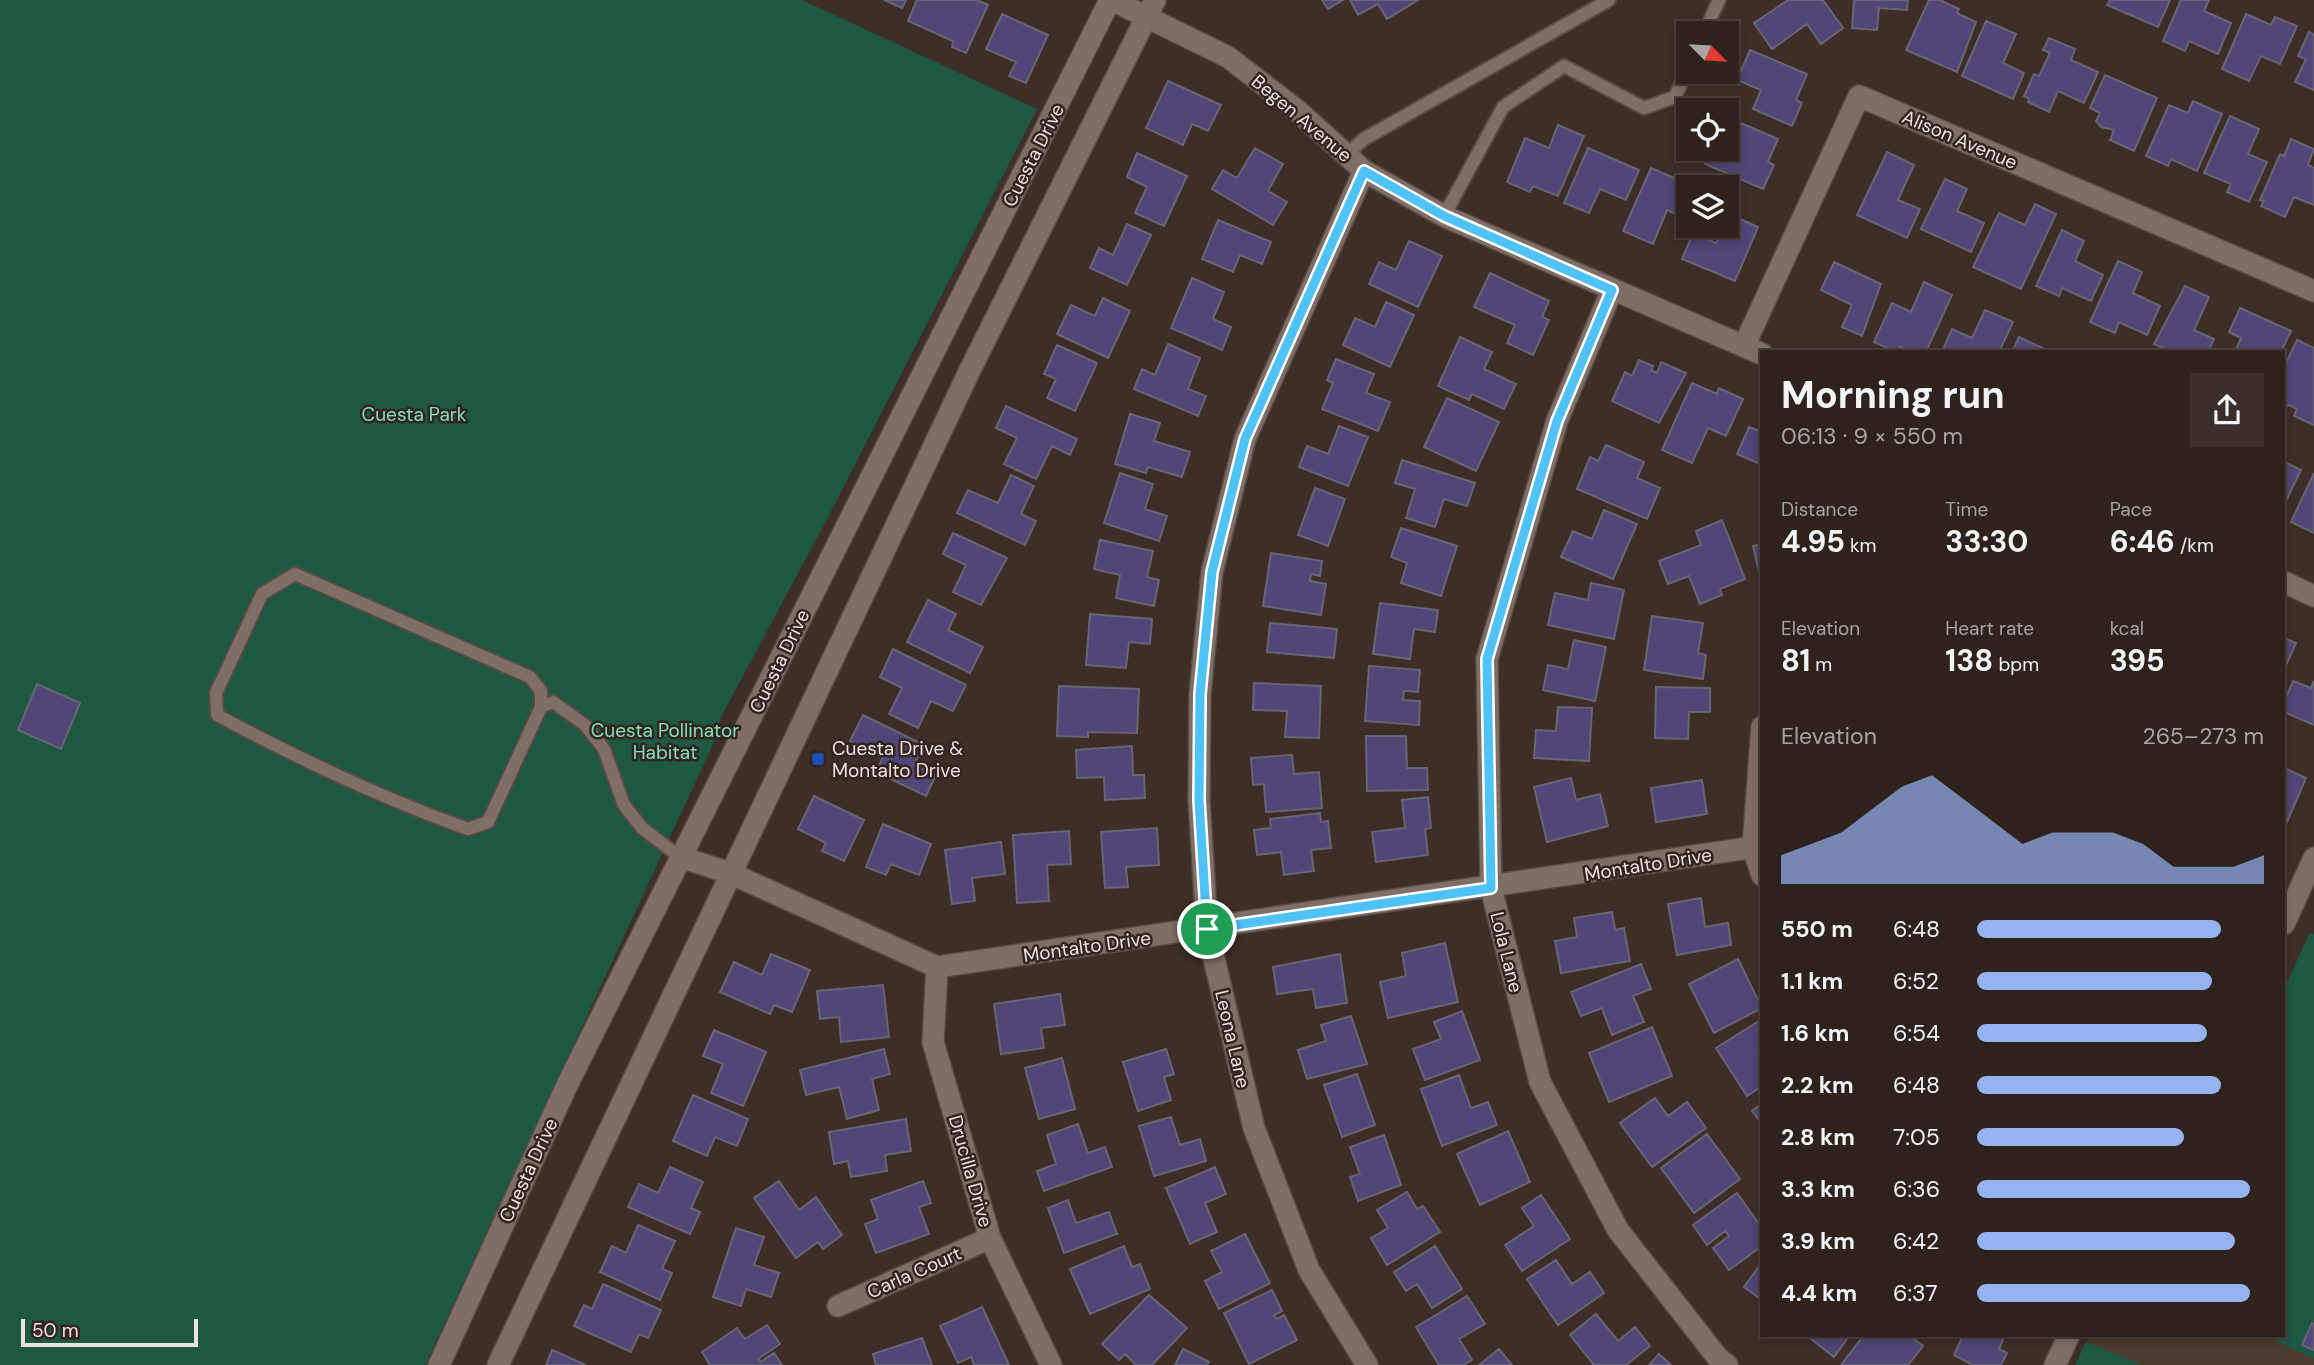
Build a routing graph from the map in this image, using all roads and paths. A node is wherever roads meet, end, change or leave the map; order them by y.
1 (1111, 0) edge
2 (1609, 0) edge
3 (1718, 0) edge
4 (1151, 8) edge
5 (1709, 21) edge
6 (1681, 84) edge
7 (1346, 155) junction
8 (1364, 171) junction
9 (1444, 216) junction
10 (1612, 290) junction
11 (2314, 291) edge
12 (1753, 350) edge
13 (2285, 582) edge
14 (2314, 596) edge
15 (541, 707) junction
16 (1760, 787) edge
17 (1758, 847) edge
18 (680, 857) junction
19 (2314, 858) edge
20 (730, 873) junction
21 (1491, 888) junction
22 (2298, 900) edge
23 (2285, 922) edge
24 (1207, 929) junction
25 (937, 967) junction
26 (990, 1238) junction
27 (838, 1306) dead end
28 (2068, 1337) edge
29 (439, 1365) edge
30 (498, 1365) edge
31 (1051, 1365) edge
32 (1367, 1365) edge
33 (1727, 1365) edge
34 (2055, 1365) edge

1 - 4 street, Begen Avenue
1 - 18 street, Cuesta Drive
2 - 7 lane
3 - 5 lane
4 - 7 street, Begen Avenue
4 - 20 street
6 - 9 lane
7 - 8 street, Begen Avenue
8 - 9 street, Begen Avenue
8 - 24 street, Leona Lane
9 - 10 street, Begen Avenue
10 - 12 street, Begen Avenue
10 - 21 street, Lola Lane
11 - 12 street, Alison Avenue
13 - 14 street
15 - 15 lane
15 - 18 lane
16 - 17 street
17 - 21 street, Montalto Drive
18 - 20 street
18 - 29 street, Cuesta Drive
19 - 22 street
20 - 25 street
20 - 30 street
21 - 24 street, Montalto Drive
21 - 33 street, Lola Lane
22 - 23 street
24 - 25 street, Montalto Drive
24 - 32 street, Leona Lane
25 - 26 street, Drucilla Drive
26 - 27 street, Carla Court
26 - 31 street, Drucilla Drive
28 - 34 street

